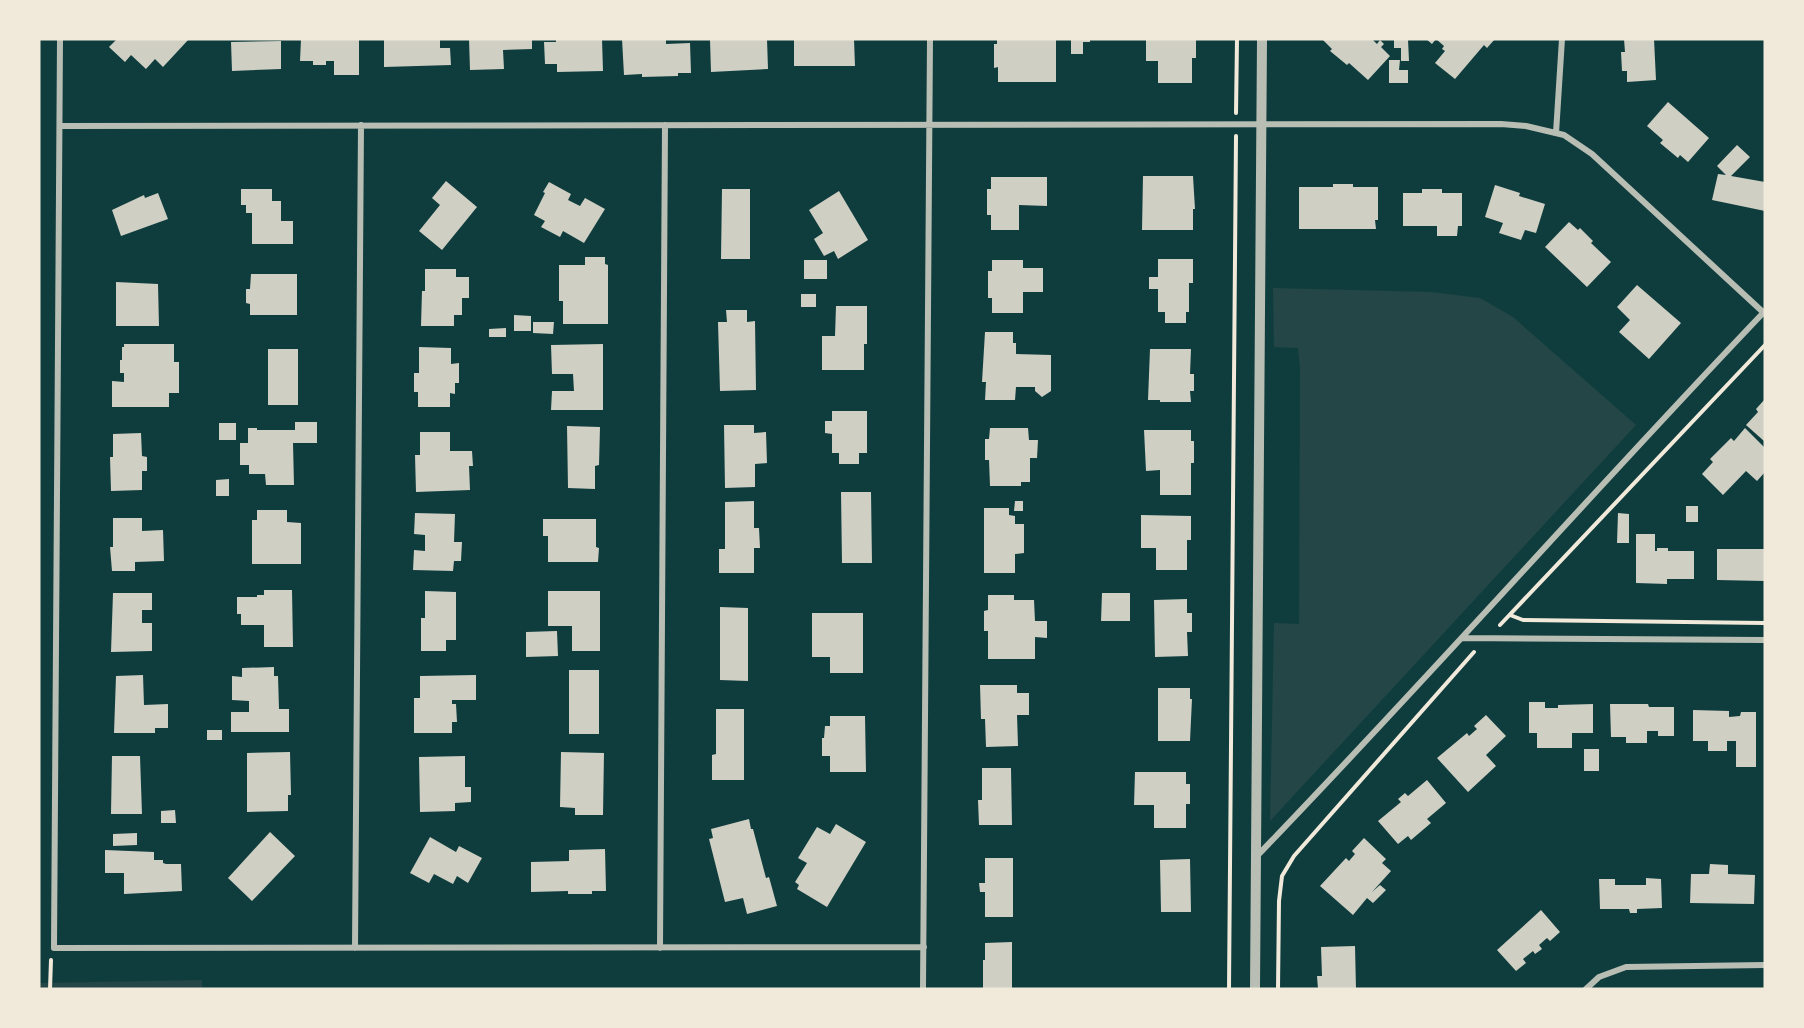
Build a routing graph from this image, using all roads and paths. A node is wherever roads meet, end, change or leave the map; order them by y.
1 (60, 39) edge
2 (930, 39) edge
3 (1237, 39) edge
4 (1262, 39) edge
5 (1562, 39) edge
6 (930, 124) junction
7 (1236, 124) junction
8 (1262, 124) junction
9 (361, 125) junction
10 (665, 125) junction
11 (60, 126) junction
12 (1556, 133) junction
13 (1764, 312) edge
14 (1510, 615) dead end
15 (1765, 623) edge
16 (1462, 638) junction
17 (1765, 640) edge
18 (1256, 857) junction
19 (924, 946) junction
20 (54, 948) junction
21 (356, 948) junction
22 (660, 948) junction
23 (1765, 966) edge
24 (50, 989) edge
25 (923, 989) edge
26 (1229, 989) edge
27 (1255, 989) edge
28 (1586, 989) edge

1 - 11 street
2 - 6 street
3 - 7 path
4 - 8 street
5 - 12 street
6 - 7 street
6 - 10 street
6 - 19 street
7 - 8 street
7 - 26 path
8 - 12 street
8 - 18 street
9 - 10 street
9 - 11 street
9 - 21 street
10 - 22 street
11 - 20 street
12 - 13 street
13 - 16 street
14 - 15 path
16 - 17 street
16 - 18 street
18 - 27 street
19 - 22 street
19 - 25 street
20 - 21 street
20 - 24 path
21 - 22 street
23 - 28 street

